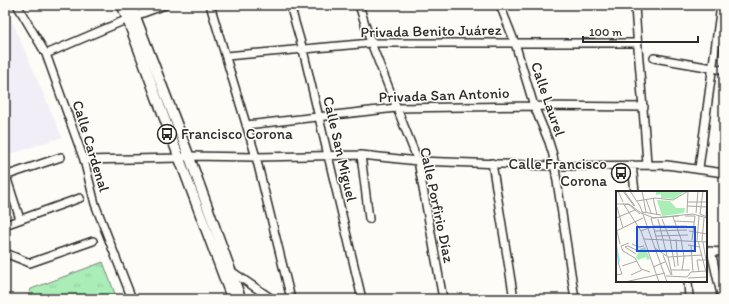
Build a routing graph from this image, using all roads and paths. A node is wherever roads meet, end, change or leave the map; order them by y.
1 (17, 5) edge
2 (122, 5) edge
3 (130, 5) edge
4 (165, 5) edge
5 (210, 5) edge
6 (290, 5) edge
7 (359, 5) edge
8 (500, 5) edge
9 (635, 5) edge
10 (721, 5) edge
11 (131, 18) junction
12 (371, 43) junction
13 (515, 43) junction
14 (637, 43) junction
15 (303, 50) junction
16 (46, 54) junction
17 (226, 56) junction
18 (654, 58) dead end
19 (712, 68) junction
20 (724, 70) edge
21 (534, 106) junction
22 (644, 107) junction
23 (396, 108) junction
24 (319, 116) junction
25 (246, 125) junction
26 (328, 155) junction
27 (361, 155) junction
28 (189, 156) junction
29 (61, 157) dead end
30 (256, 157) junction
31 (179, 158) junction
32 (84, 160) junction
33 (418, 162) junction
34 (492, 163) junction
35 (632, 165) junction
36 (647, 165) junction
37 (554, 166) junction
38 (698, 168) junction
39 (724, 172) edge
40 (5, 176) edge
41 (635, 191) edge
42 (80, 198) dead end
43 (20, 219) junction
44 (369, 219) dead end
45 (5, 225) edge
46 (93, 241) dead end
47 (709, 251) edge
48 (724, 252) edge
49 (5, 253) edge
50 (227, 272) junction
51 (688, 282) edge
52 (132, 299) edge
53 (232, 299) edge
54 (241, 299) edge
55 (272, 299) edge
56 (291, 299) edge
57 (362, 299) edge
58 (443, 299) edge
59 (514, 299) edge
60 (575, 299) edge
61 (689, 299) edge
62 (722, 299) edge

1 - 16 street, Calle Cardenal
2 - 11 main road
3 - 11 main road
4 - 11 street
5 - 17 street
6 - 15 street, Calle San Miguel
7 - 12 street, Calle Porfirio Díaz
8 - 13 street, Calle Laurel
9 - 14 street
10 - 19 street
11 - 16 street
11 - 28 main road
11 - 31 main road
12 - 13 street, Privada Benito Juárez
12 - 15 street, Privada Benito Juárez
12 - 23 street, Calle Porfirio Díaz
13 - 14 street, Privada Benito Juárez
13 - 21 street, Calle Laurel
14 - 22 street
15 - 17 street, Privada Benito Juárez
15 - 24 street, Calle San Miguel
16 - 32 street, Calle Cardenal
17 - 25 street
18 - 19 street
19 - 20 street
19 - 38 street
21 - 22 street, Privada San Antonio
21 - 23 street, Privada San Antonio
21 - 37 street, Calle Laurel
22 - 36 street
23 - 24 street, Privada San Antonio
23 - 33 street, Calle Porfirio Díaz
24 - 25 street, Privada San Antonio
24 - 26 street, Calle San Miguel
25 - 30 street
26 - 27 street
26 - 30 street
26 - 57 street, Calle San Miguel
27 - 33 street
27 - 44 street
28 - 30 street
28 - 31 street
28 - 50 main road
29 - 40 street
30 - 56 street
31 - 32 street
31 - 50 main road
32 - 52 street, Calle Cardenal
33 - 34 street
33 - 58 street, Calle Porfirio Díaz
34 - 37 street
34 - 59 street
35 - 36 street
35 - 37 street
35 - 41 street
36 - 38 street
37 - 60 street, Calle Laurel
38 - 39 street
40 - 43 street
42 - 43 street
43 - 45 street
46 - 49 street
47 - 48 street
47 - 62 street
50 - 53 main road
50 - 54 main road
50 - 55 street
51 - 61 street

